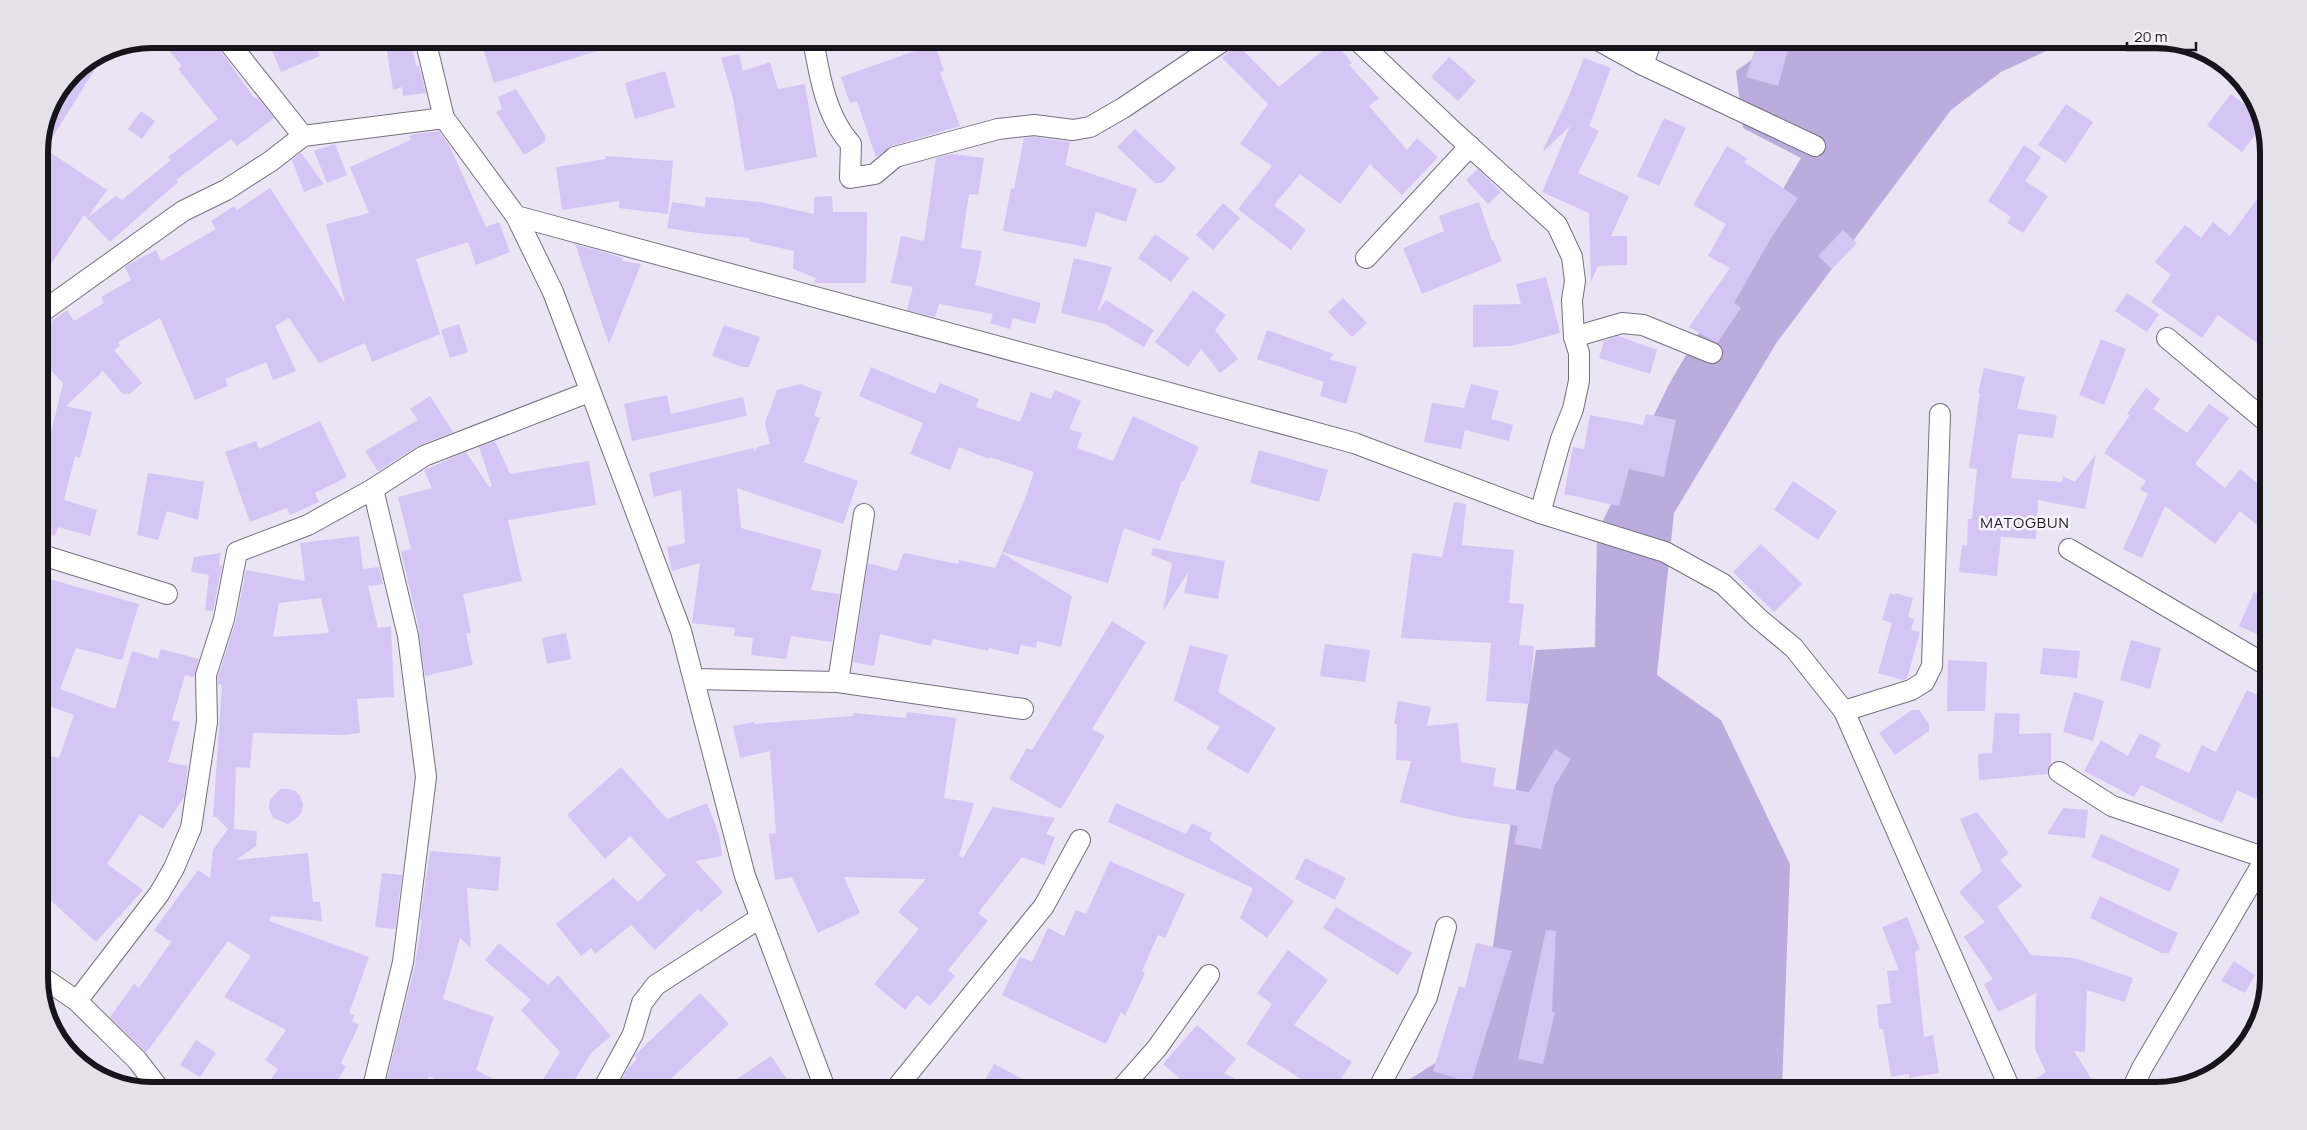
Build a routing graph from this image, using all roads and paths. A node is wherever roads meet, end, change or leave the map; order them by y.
1 (233, 48) edge
2 (427, 48) edge
3 (814, 48) edge
4 (1213, 48) edge
5 (1366, 48) edge
6 (1612, 48) edge
7 (1649, 48) edge
8 (1643, 65) junction
9 (444, 118) junction
10 (303, 136) junction
11 (1470, 146) junction
12 (1815, 146) dead end
13 (516, 216) junction
14 (1366, 258) dead end
15 (48, 308) edge
16 (1574, 337) junction
17 (2167, 338) dead end
18 (1712, 353) dead end
19 (589, 392) junction
20 (1940, 414) dead end
21 (2259, 416) edge
22 (373, 489) junction
23 (1540, 513) junction
24 (864, 514) dead end
25 (2069, 549) dead end
26 (48, 557) edge
27 (168, 594) dead end
28 (2260, 661) edge
29 (694, 678) junction
30 (838, 682) junction
31 (1023, 709) dead end
32 (1844, 711) junction
33 (2059, 772) dead end
34 (1080, 840) dead end
35 (2260, 854) edge
36 (2260, 868) edge
37 (760, 918) junction
38 (1446, 927) dead end
39 (1209, 975) dead end
40 (48, 980) edge
41 (77, 1001) junction
42 (154, 1082) edge
43 (374, 1082) edge
44 (607, 1082) edge
45 (823, 1082) edge
46 (901, 1082) edge
47 (1127, 1082) edge
48 (1382, 1082) edge
49 (2007, 1082) edge
50 (2136, 1082) edge

1 - 10 street
2 - 9 street
3 - 4 street
5 - 11 street
6 - 8 street
7 - 8 street
8 - 12 street
9 - 10 street
9 - 13 street
10 - 15 street
11 - 14 street
11 - 16 street
13 - 19 street
13 - 23 street
16 - 18 street
16 - 23 street
17 - 21 street
19 - 22 street
19 - 29 street
20 - 32 street
22 - 41 street
22 - 43 street
23 - 32 street
24 - 30 street
25 - 28 street
26 - 27 street
29 - 30 street
29 - 37 street
30 - 31 street
32 - 49 street
33 - 35 street
34 - 46 street
36 - 50 street
37 - 44 street
37 - 45 street
38 - 48 street
39 - 47 street
40 - 41 street
41 - 42 street

